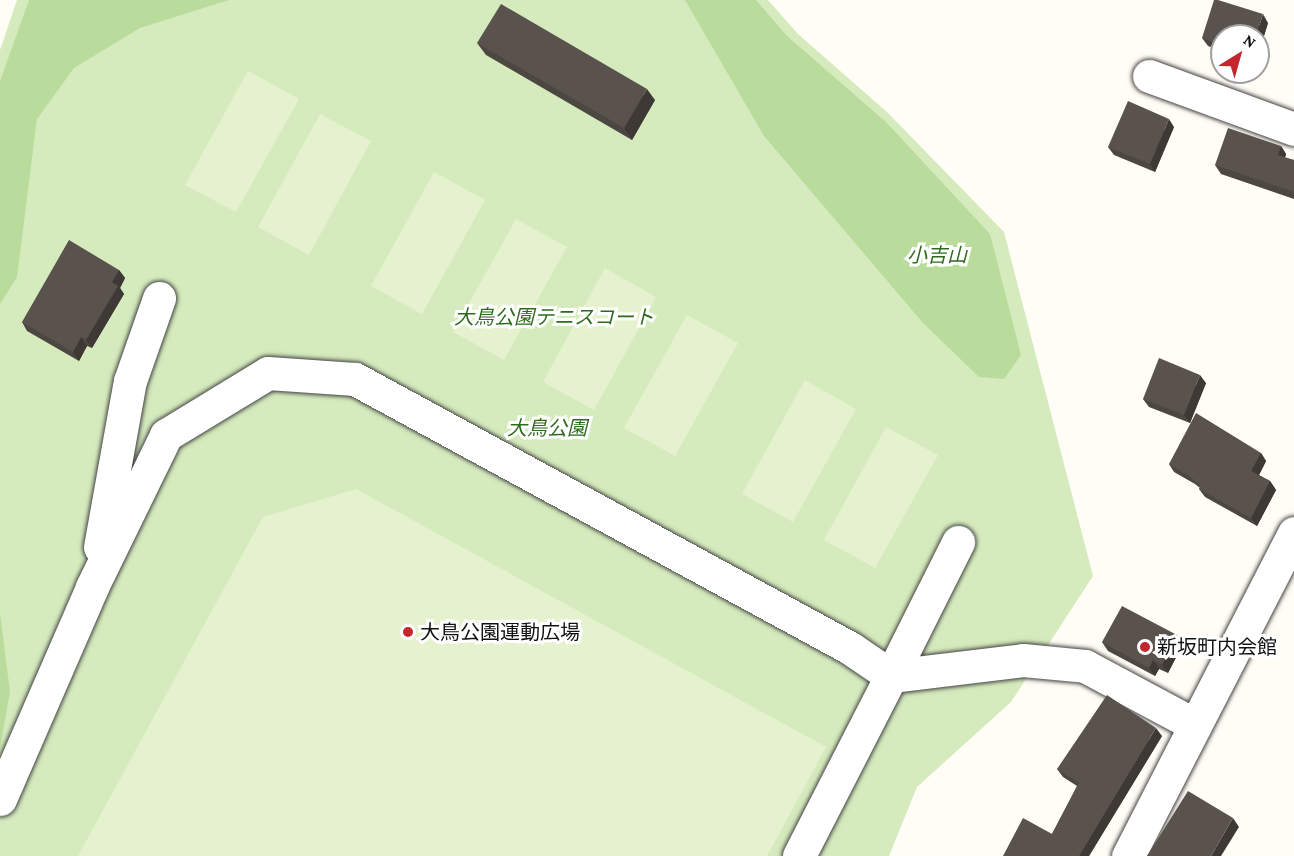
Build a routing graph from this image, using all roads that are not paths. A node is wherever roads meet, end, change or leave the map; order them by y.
1 (1149, 76) dead end
2 (1294, 129) edge
3 (159, 298) dead end
4 (1294, 533) edge
5 (958, 542) dead end
6 (92, 587) junction
7 (891, 676) junction
8 (1196, 726) junction
9 (0, 798) edge
10 (799, 856) edge
11 (1128, 856) edge

1 - 2 street
3 - 6 street
4 - 8 street
5 - 7 street
6 - 7 street
6 - 9 street
7 - 8 street
7 - 10 street
8 - 11 street

